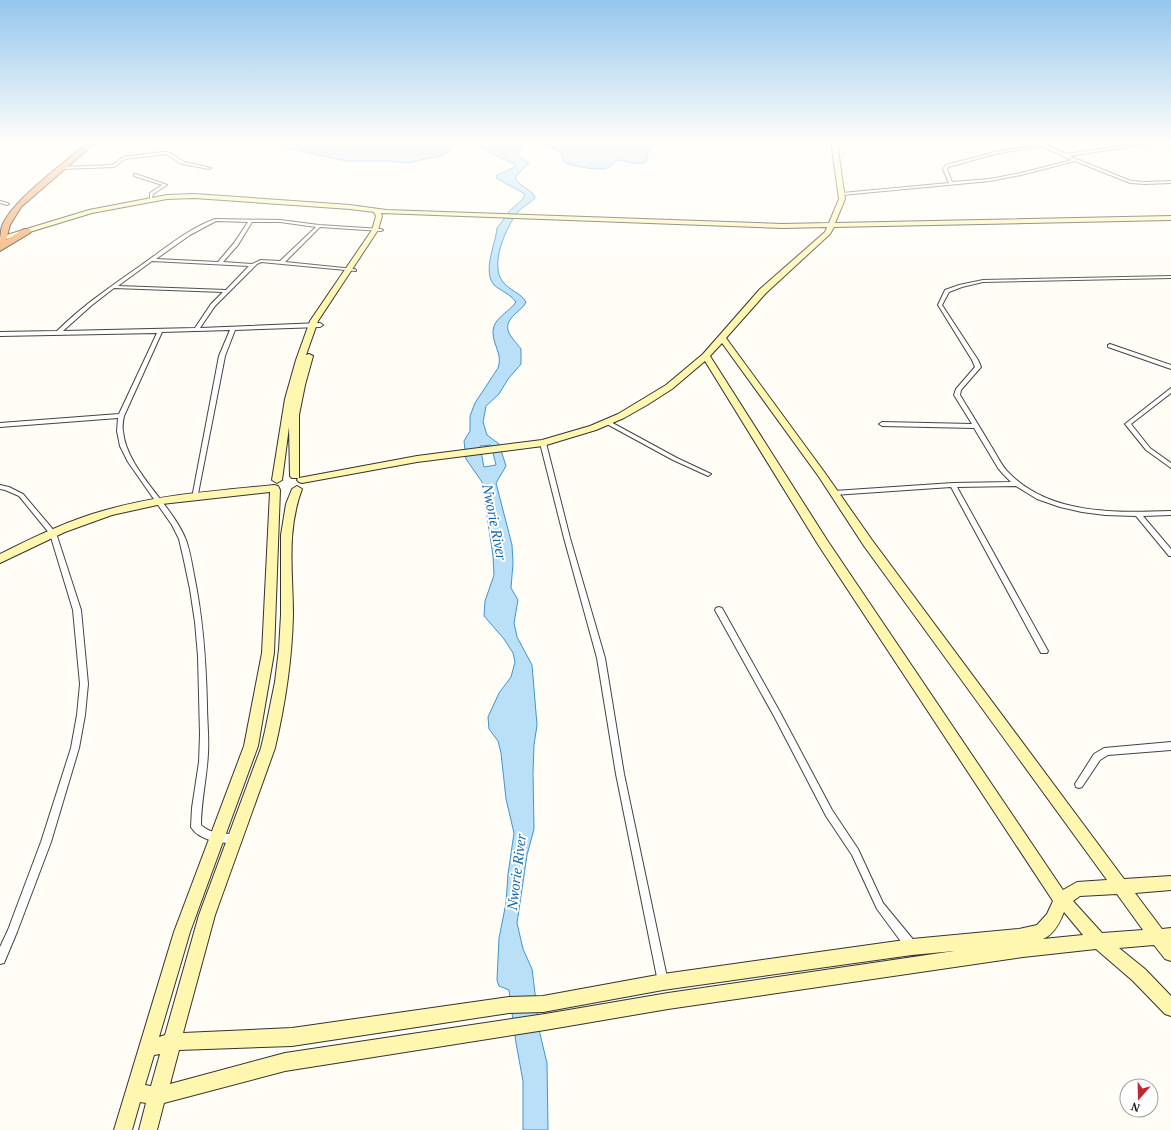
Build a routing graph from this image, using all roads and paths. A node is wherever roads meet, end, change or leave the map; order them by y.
1 (842, 194) edge
2 (18, 195) edge
3 (30, 195) edge
4 (171, 195) edge
5 (219, 195) edge
6 (151, 197) joint
7 (4, 206) edge
8 (381, 211) junction
9 (1171, 212) edge
10 (1171, 218) edge
11 (251, 220) junction
12 (8, 222) junction
13 (833, 222) junction
14 (35, 225) junction
15 (319, 226) junction
16 (378, 230) junction
17 (27, 231) junction
18 (1, 237) edge
19 (0, 248) edge
20 (151, 260) junction
21 (281, 263) junction
22 (219, 264) junction
23 (252, 265) junction
24 (351, 270) junction
25 (1171, 277) edge
26 (112, 287) junction
27 (227, 291) junction
28 (317, 324) junction
29 (233, 328) junction
30 (197, 329) junction
31 (160, 331) junction
32 (59, 332) junction
33 (0, 334) edge
34 (722, 338) junction
35 (1110, 346) dead end
36 (706, 356) junction
37 (1171, 367) edge
38 (1171, 390) edge
39 (121, 416) junction
40 (607, 422) junction
41 (882, 424) dead end
42 (0, 425) edge
43 (977, 426) junction
44 (543, 443) junction
45 (1171, 466) edge
46 (708, 474) dead end
47 (298, 482) junction
48 (1016, 484) junction
49 (953, 485) junction
50 (275, 486) junction
51 (0, 487) edge
52 (834, 493) junction
53 (195, 498) junction
54 (160, 502) junction
55 (1171, 513) edge
56 (1139, 515) junction
57 (53, 533) junction
58 (1171, 554) edge
59 (0, 559) edge
60 (719, 610) dead end
61 (1044, 651) dead end
62 (1171, 746) edge
63 (1079, 784) dead end
64 (216, 838) junction
65 (235, 838) junction
66 (1171, 883) edge
67 (1120, 886) junction
68 (1061, 900) junction
69 (1164, 937) edge
70 (1099, 941) junction
71 (912, 947) junction
72 (1171, 953) edge
73 (0, 959) edge
74 (664, 982) junction
75 (1171, 1008) edge
76 (172, 1042) junction
77 (149, 1048) junction
78 (135, 1092) junction
79 (158, 1096) junction
80 (123, 1130) edge
81 (148, 1130) edge

1 - 13 main road
2 - 7 highway
3 - 12 highway
4 - 6 main road
5 - 8 main road
6 - 14 main road
8 - 13 main road
8 - 16 main road
8 - 17 main road
9 - 13 main road
10 - 13 main road
11 - 15 street
11 - 20 street
11 - 22 street
12 - 14 highway
12 - 18 highway
13 - 34 main road
14 - 18 main road
15 - 16 street
15 - 21 street
16 - 24 main road
17 - 18 main road
17 - 19 highway
18 - 19 highway
20 - 22 street
20 - 26 street
21 - 23 street
21 - 24 street
22 - 23 street
23 - 27 street
24 - 28 main road
25 - 43 street
26 - 27 street
26 - 32 street
27 - 30 street
28 - 29 street
28 - 47 main road
28 - 50 main road
29 - 30 street
29 - 53 street
30 - 31 street
31 - 32 street
31 - 39 street
32 - 33 street
34 - 36 main road
34 - 52 main road
35 - 37 street
36 - 40 main road
36 - 68 main road
38 - 45 street
39 - 42 street
39 - 54 street
40 - 44 main road
40 - 46 street
41 - 43 street
43 - 48 street
44 - 47 main road
44 - 74 street
47 - 50 main road
47 - 50 main road
47 - 65 main road
48 - 49 street
48 - 56 street
49 - 52 street
49 - 61 street
50 - 53 main road
50 - 64 main road
51 - 57 street
52 - 67 main road
53 - 54 main road
54 - 57 main road
54 - 64 street
55 - 56 street
56 - 58 street
57 - 59 main road
57 - 73 street
60 - 71 street
62 - 63 street
64 - 65 street
64 - 77 main road
65 - 76 main road
66 - 67 main road
67 - 68 main road
67 - 69 main road
68 - 70 main road
68 - 71 main road
69 - 70 main road
69 - 72 main road
70 - 75 main road
70 - 79 main road
71 - 74 main road
74 - 76 main road
76 - 77 main road
76 - 79 main road
77 - 78 main road
78 - 79 main road
78 - 80 main road
79 - 81 main road

